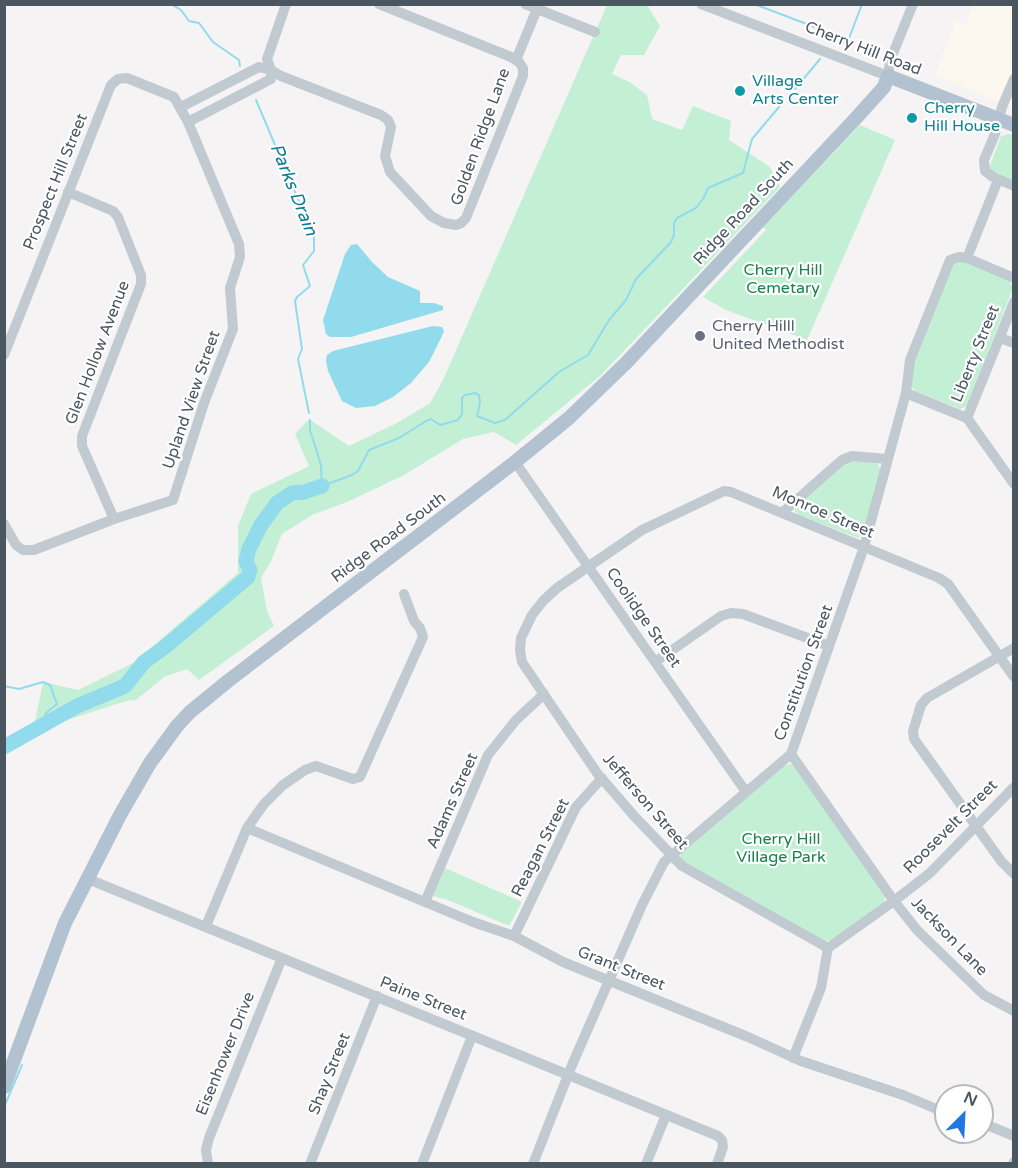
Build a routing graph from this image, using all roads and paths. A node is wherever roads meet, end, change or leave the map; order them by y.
1 (286, 4) edge
2 (379, 4) edge
3 (525, 4) edge
4 (701, 4) edge
5 (913, 4) edge
6 (537, 9) junction
7 (595, 32) dead end
8 (516, 60) junction
9 (271, 70) junction
10 (888, 76) junction
11 (1014, 79) edge
12 (174, 97) joint
13 (181, 107) junction
14 (998, 119) junction
15 (188, 122) junction
16 (1014, 125) edge
17 (998, 180) junction
18 (1014, 186) edge
19 (68, 192) junction
20 (967, 258) junction
21 (1014, 278) edge
22 (1014, 302) edge
23 (1000, 338) junction
24 (1014, 343) edge
25 (4, 355) edge
26 (906, 393) junction
27 (967, 418) junction
28 (887, 459) junction
29 (515, 462) junction
30 (1014, 484) edge
31 (783, 512) junction
32 (114, 519) junction
33 (5, 524) edge
34 (864, 547) junction
35 (588, 567) junction
36 (404, 594) dead end
37 (829, 646) junction
38 (1014, 648) edge
39 (999, 656) junction
40 (655, 662) junction
41 (1014, 677) edge
42 (544, 694) junction
43 (791, 754) junction
44 (602, 778) junction
45 (1014, 787) edge
46 (746, 792) junction
47 (976, 825) junction
48 (247, 828) junction
49 (670, 855) junction
50 (1014, 874) edge
51 (88, 879) junction
52 (894, 901) junction
53 (424, 902) junction
54 (206, 926) junction
55 (514, 936) junction
56 (828, 948) junction
57 (282, 958) junction
58 (610, 981) junction
59 (377, 996) junction
60 (1014, 1011) edge
61 (472, 1036) junction
62 (793, 1058) junction
63 (569, 1074) junction
64 (4, 1087) edge
65 (934, 1108) edge
66 (666, 1114) junction
67 (994, 1128) edge
68 (1014, 1136) edge
69 (208, 1164) edge
70 (310, 1164) edge
71 (422, 1164) edge
72 (533, 1164) edge
73 (646, 1164) edge
74 (717, 1164) edge

1 - 9 street
2 - 8 street, Golden Ridge Lane
3 - 6 street
4 - 10 street, Cherry Hill Road
5 - 10 street
6 - 7 street
6 - 8 street
8 - 9 street, Golden Ridge Lane
9 - 13 street
9 - 15 street
10 - 14 main road, Cherry Hill Road
10 - 29 main road, Ridge Road South
11 - 14 street
12 - 13 street, Upland View Street
12 - 19 street, Prospect Hill Street
13 - 15 street, Upland View Street
14 - 16 main road, Cherry Hill Road
14 - 17 street
15 - 32 street, Upland View Street
17 - 18 street
17 - 20 street
19 - 25 street, Prospect Hill Street
19 - 32 street, Glen Hollow Avenue
20 - 21 street
20 - 26 street, Constitution Street
22 - 23 street, Liberty Street
23 - 24 street
23 - 27 street, Liberty Street
26 - 27 street
26 - 28 street, Constitution Street
27 - 30 street
28 - 31 street
28 - 34 street, Constitution Street
29 - 35 street, Coolidge Street
29 - 51 main road, Ridge Road South
31 - 34 street, Monroe Street
31 - 35 street, Monroe Street
32 - 33 street, Upland View Street
34 - 37 street, Constitution Street
34 - 39 street, Monroe Street
35 - 40 street, Coolidge Street
35 - 42 street, Jefferson Street
36 - 48 street
37 - 40 street
37 - 43 street, Constitution Street
38 - 39 street
39 - 41 street, Monroe Street
39 - 47 street
40 - 46 street, Coolidge Street
42 - 44 street, Jefferson Street
42 - 53 street, Adams Street
43 - 46 street, Constitution Street
43 - 52 street, Jackson Lane
44 - 49 street, Jefferson Street
44 - 55 street, Reagan Street
45 - 47 street, Roosevelt Street
46 - 49 street, Constitution Street
47 - 50 street
47 - 52 street, Roosevelt Street
48 - 53 street, Grant Street
48 - 54 street
49 - 56 street, Jefferson Street
49 - 58 street, Constitution Street
51 - 54 street, Paine Street
51 - 64 main road, Ridge Road South
52 - 56 street, Roosevelt Street
52 - 60 street, Jackson Lane
53 - 55 street, Grant Street
54 - 57 street, Paine Street
55 - 58 street, Grant Street
56 - 62 street
57 - 59 street, Paine Street
57 - 69 street, Eisenhower Drive
58 - 62 street, Grant Street
58 - 63 street, Constitution Street
59 - 61 street, Paine Street
59 - 70 street, Shay Street
61 - 63 street, Paine Street
61 - 71 street
62 - 65 street, Grant Street
63 - 66 street, Paine Street
63 - 72 street, Constitution Street
66 - 73 street
66 - 74 street, Paine Street
67 - 68 street

